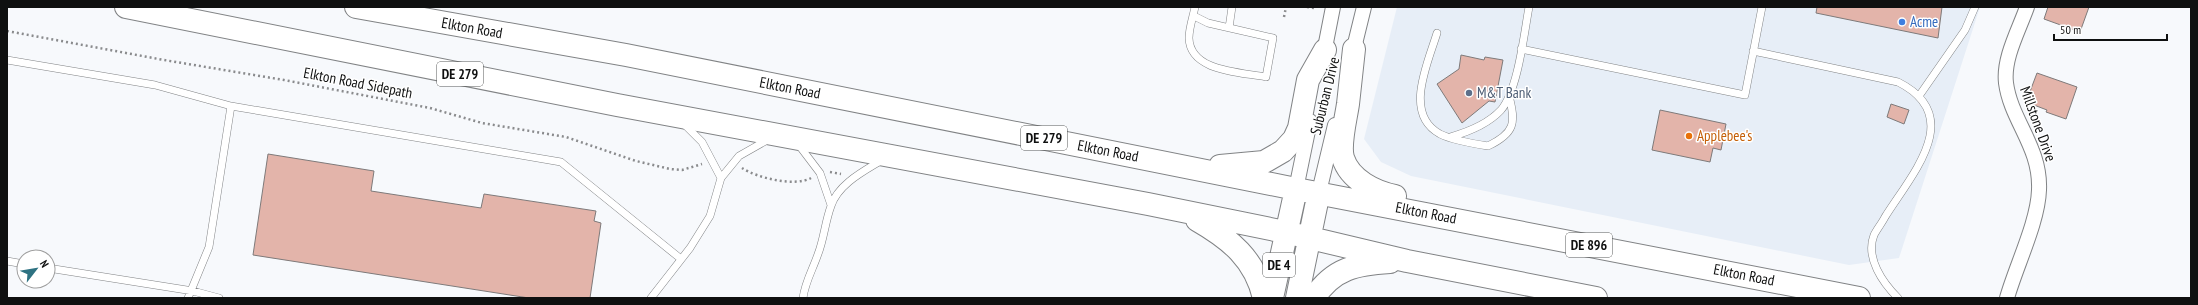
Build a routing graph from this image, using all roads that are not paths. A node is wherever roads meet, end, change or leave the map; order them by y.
1 (126, 7) edge
2 (356, 7) edge
3 (1195, 7) edge
4 (1232, 7) edge
5 (1333, 7) edge
6 (1364, 7) edge
7 (1529, 7) edge
8 (1762, 7) edge
9 (1975, 7) edge
10 (2027, 7) edge
11 (1194, 16) junction
12 (1229, 28) junction
13 (1437, 33) dead end
14 (1354, 48) junction
15 (1521, 49) junction
16 (1325, 50) junction
17 (1753, 51) junction
18 (7, 60) edge
19 (1509, 96) junction
20 (1919, 96) junction
21 (231, 106) junction
22 (675, 115) junction
23 (1450, 136) junction
24 (785, 137) junction
25 (888, 156) junction
26 (1198, 169) junction
27 (721, 178) junction
28 (1296, 189) junction
29 (1319, 192) junction
30 (831, 205) junction
31 (1182, 211) junction
32 (1285, 232) junction
33 (1522, 232) junction
34 (1309, 237) junction
35 (681, 259) junction
36 (1407, 261) junction
37 (56, 269) edge
38 (192, 291) junction
39 (188, 298) edge
40 (219, 298) edge
41 (651, 298) edge
42 (803, 298) edge
43 (1264, 298) edge
44 (1272, 298) edge
45 (1297, 298) edge
46 (1314, 298) edge
47 (1596, 298) edge
48 (1859, 298) edge
49 (1898, 298) edge
50 (2007, 298) edge

1 - 22 main road, DE 279
2 - 26 main road, Elkton Road / DE 279
3 - 11 lane
4 - 12 lane
5 - 16 street, Suburban Drive
6 - 14 street, Suburban Drive
7 - 15 lane
8 - 17 lane
9 - 20 lane
10 - 50 street, Millstone Drive
11 - 12 lane
11 - 12 lane
13 - 23 lane
14 - 29 street, Suburban Drive
14 - 33 main road
15 - 17 lane
15 - 19 lane
16 - 26 main road
16 - 28 street, Suburban Drive
17 - 20 lane
18 - 21 lane
19 - 23 lane
19 - 23 lane
20 - 49 lane
21 - 35 lane
21 - 38 lane
22 - 24 main road, DE 279
22 - 27 lane
24 - 25 main road, DE 279
24 - 27 lane
24 - 30 lane
25 - 30 lane
25 - 31 main road, DE 279
26 - 28 main road, Elkton Road / DE 279
27 - 35 lane
28 - 29 main road, Elkton Road / DE 896
28 - 32 main road, DE 4
29 - 33 main road, Elkton Road / DE 896
29 - 34 main road, DE 4
30 - 42 lane
31 - 32 main road, DE 279
31 - 43 main road
32 - 34 main road, DE 279
32 - 44 main road, DE 4
33 - 48 main road, Elkton Road / DE 896
34 - 36 main road
34 - 45 main road, DE 4
35 - 41 lane
36 - 46 main road
36 - 47 main road
37 - 38 lane
38 - 39 lane
38 - 40 lane

